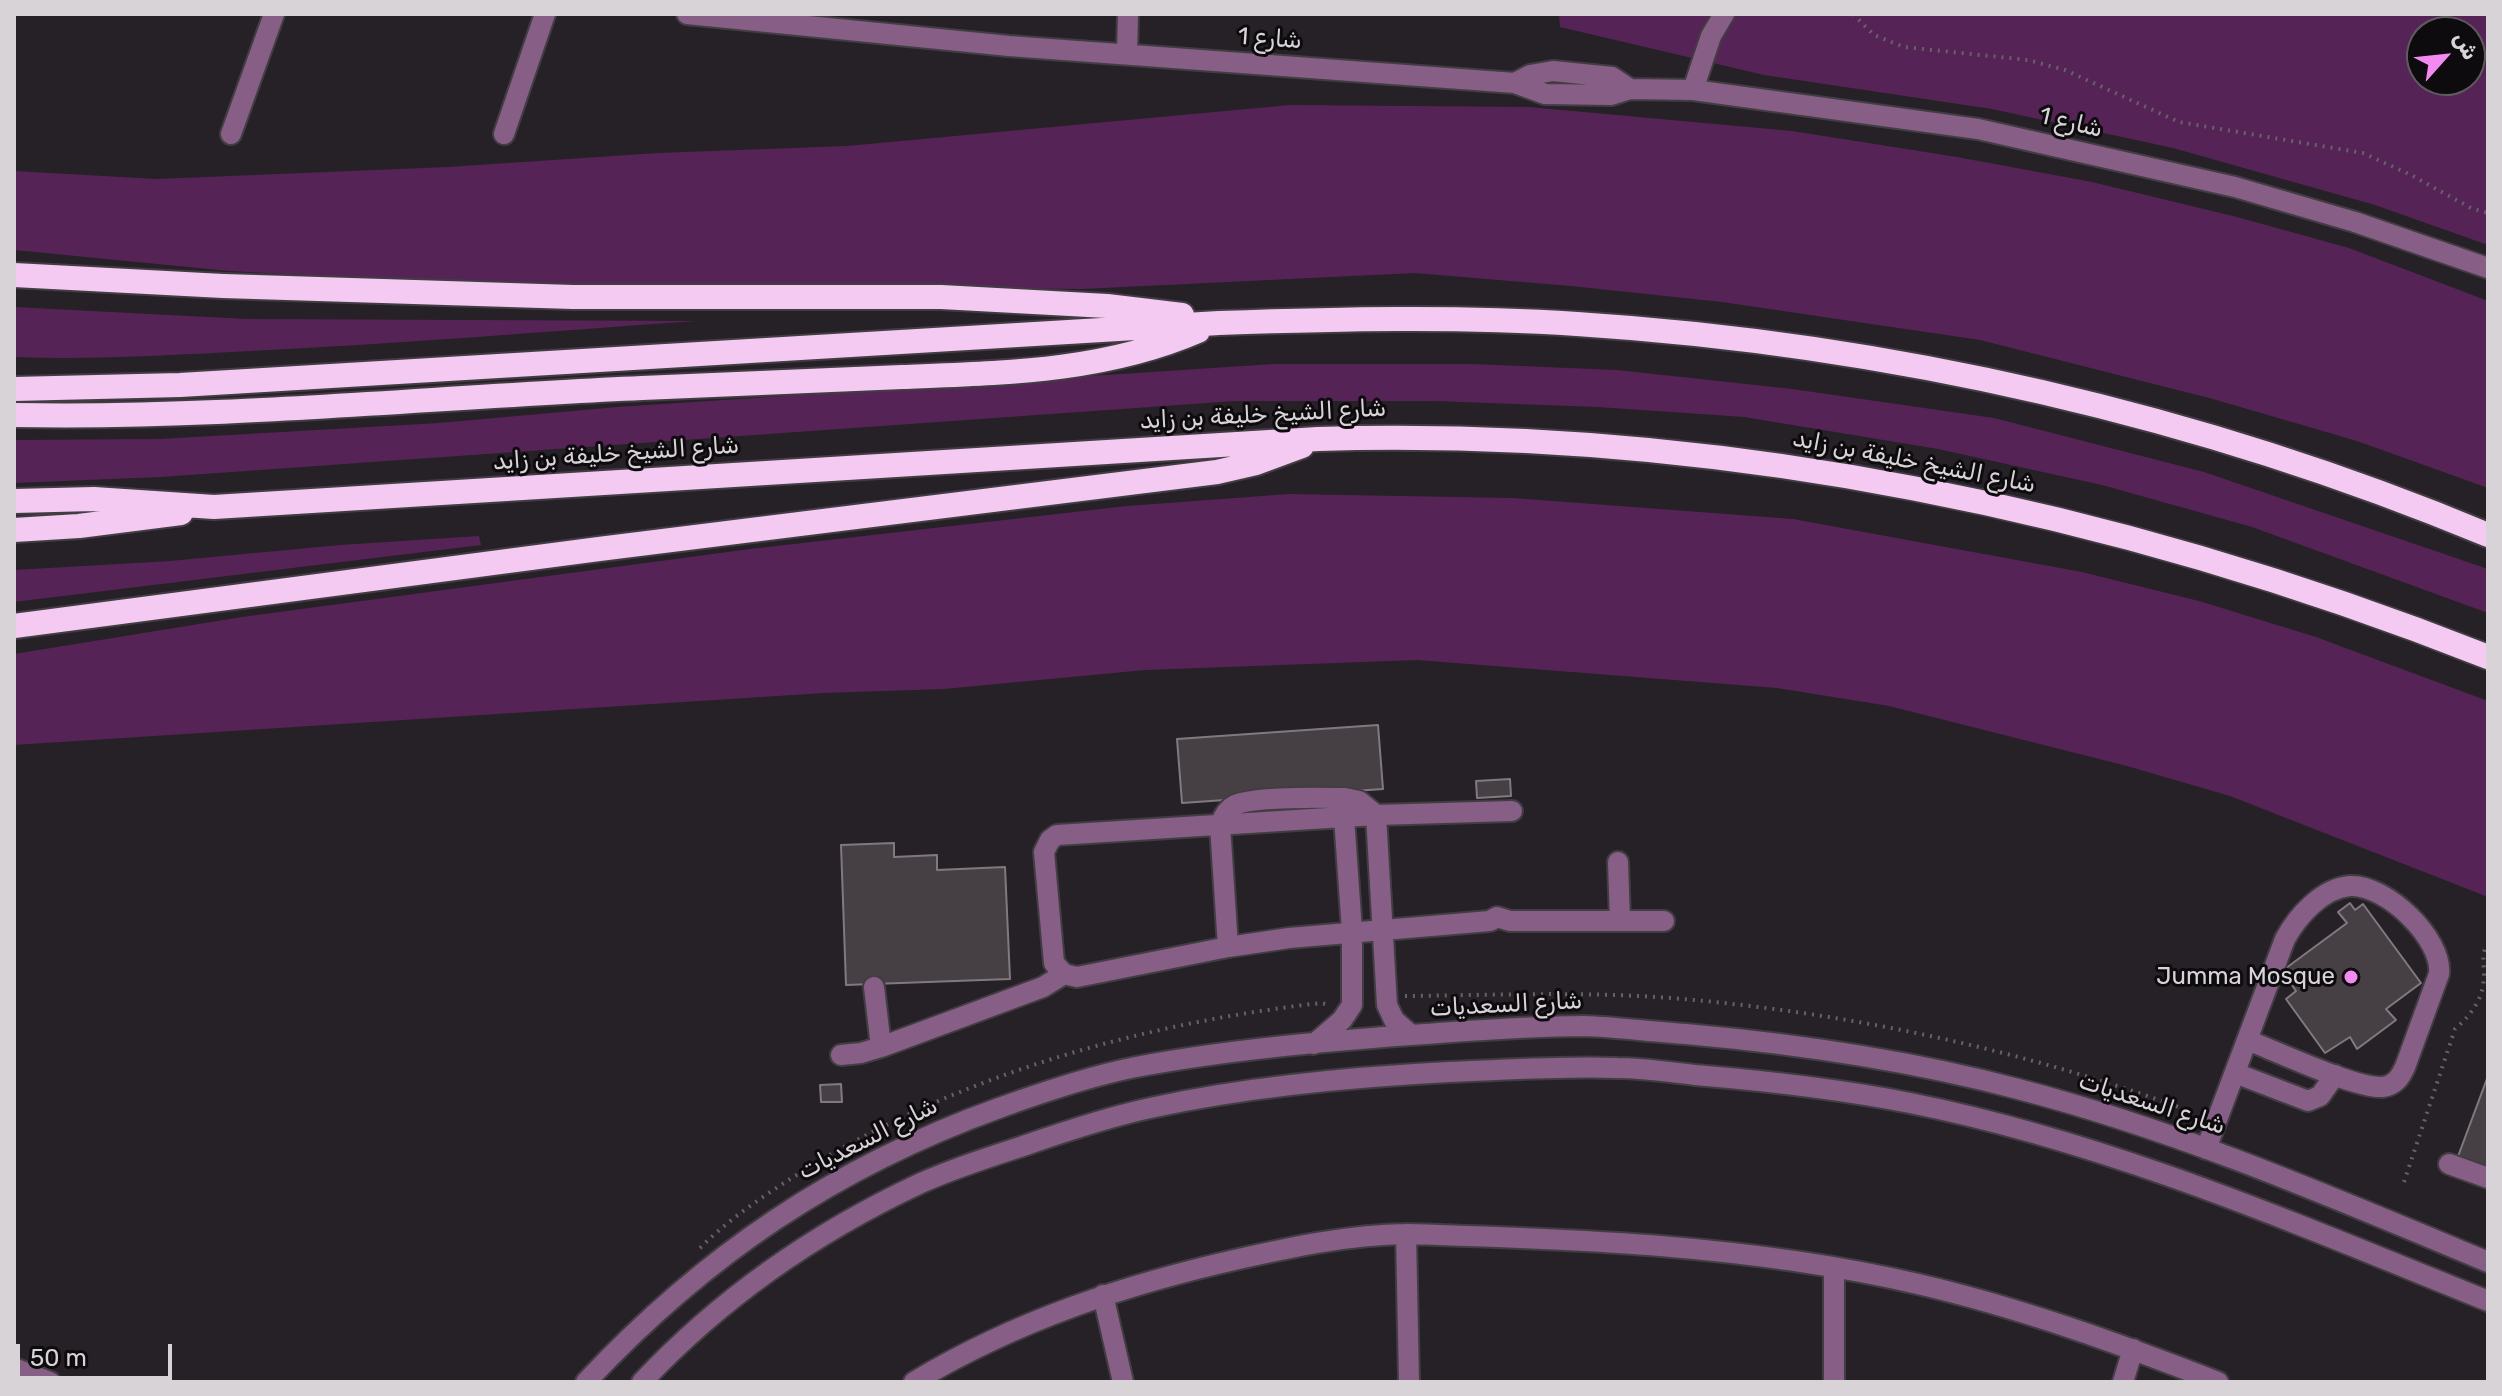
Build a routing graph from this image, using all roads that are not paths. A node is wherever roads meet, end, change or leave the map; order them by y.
1 (274, 14) edge
2 (545, 14) edge
3 (687, 14) edge
4 (1128, 14) edge
5 (1724, 14) edge
6 (1127, 54) junction
7 (1693, 90) junction
8 (231, 134) dead end
9 (504, 134) dead end
10 (2488, 268) edge
11 (14, 275) edge
12 (1219, 323) junction
13 (14, 389) edge
14 (14, 415) edge
15 (1318, 439) junction
16 (14, 501) edge
17 (214, 507) junction
18 (14, 530) edge
19 (2488, 535) edge
20 (14, 626) edge
21 (2488, 657) edge
22 (1503, 812) dead end
23 (1376, 815) junction
24 (1344, 817) junction
25 (1220, 825) junction
26 (1618, 862) dead end
27 (1620, 921) junction
28 (1664, 921) dead end
29 (1383, 928) junction
30 (1352, 931) junction
31 (1228, 947) junction
32 (1064, 974) junction
33 (874, 987) dead end
34 (1411, 1035) junction
35 (2247, 1040) junction
36 (1314, 1044) junction
37 (881, 1047) junction
38 (841, 1055) dead end
39 (2235, 1073) junction
40 (2335, 1075) junction
41 (2206, 1149) junction
42 (2449, 1164) dead end
43 (2488, 1178) edge
44 (1406, 1234) junction
45 (2488, 1262) edge
46 (1834, 1267) junction
47 (1103, 1295) junction
48 (2488, 1301) edge
49 (2133, 1349) junction
50 (14, 1368) edge
51 (50, 1382) edge
52 (586, 1382) edge
53 (642, 1382) edge
54 (914, 1382) edge
55 (1123, 1382) edge
56 (1409, 1382) edge
57 (1834, 1382) edge
58 (2123, 1382) edge
59 (2218, 1382) edge

1 - 8 street
2 - 9 street
3 - 6 street, شارع 1
4 - 6 street
5 - 7 street
6 - 7 street, شارع 1
7 - 10 street, شارع 1
11 - 12 highway
12 - 13 highway
12 - 14 highway
12 - 19 highway
15 - 17 highway, شارع الشيخ خليفة بن زايد
15 - 20 highway
15 - 21 highway, شارع الشيخ خليفة بن زايد
16 - 17 highway, شارع الشيخ خليفة بن زايد
17 - 18 highway
22 - 23 street
23 - 24 street
23 - 25 street
23 - 29 street
24 - 25 street
24 - 30 street
25 - 31 street
25 - 32 street
26 - 27 street
27 - 28 street
27 - 29 street
29 - 30 street
29 - 34 street
30 - 31 street
30 - 36 street
31 - 32 street
32 - 37 street
33 - 37 street
34 - 36 street, شارع السعديات
34 - 41 street, شارع السعديات
35 - 39 street
35 - 40 street
35 - 40 street
36 - 52 street, شارع السعديات
37 - 38 street
39 - 40 street
39 - 41 street
41 - 45 street, شارع السعديات
42 - 43 street
44 - 46 street
44 - 47 street
44 - 56 street
46 - 49 street
46 - 57 street
47 - 54 street
47 - 55 street
48 - 53 street
49 - 58 street
49 - 59 street
50 - 51 street

